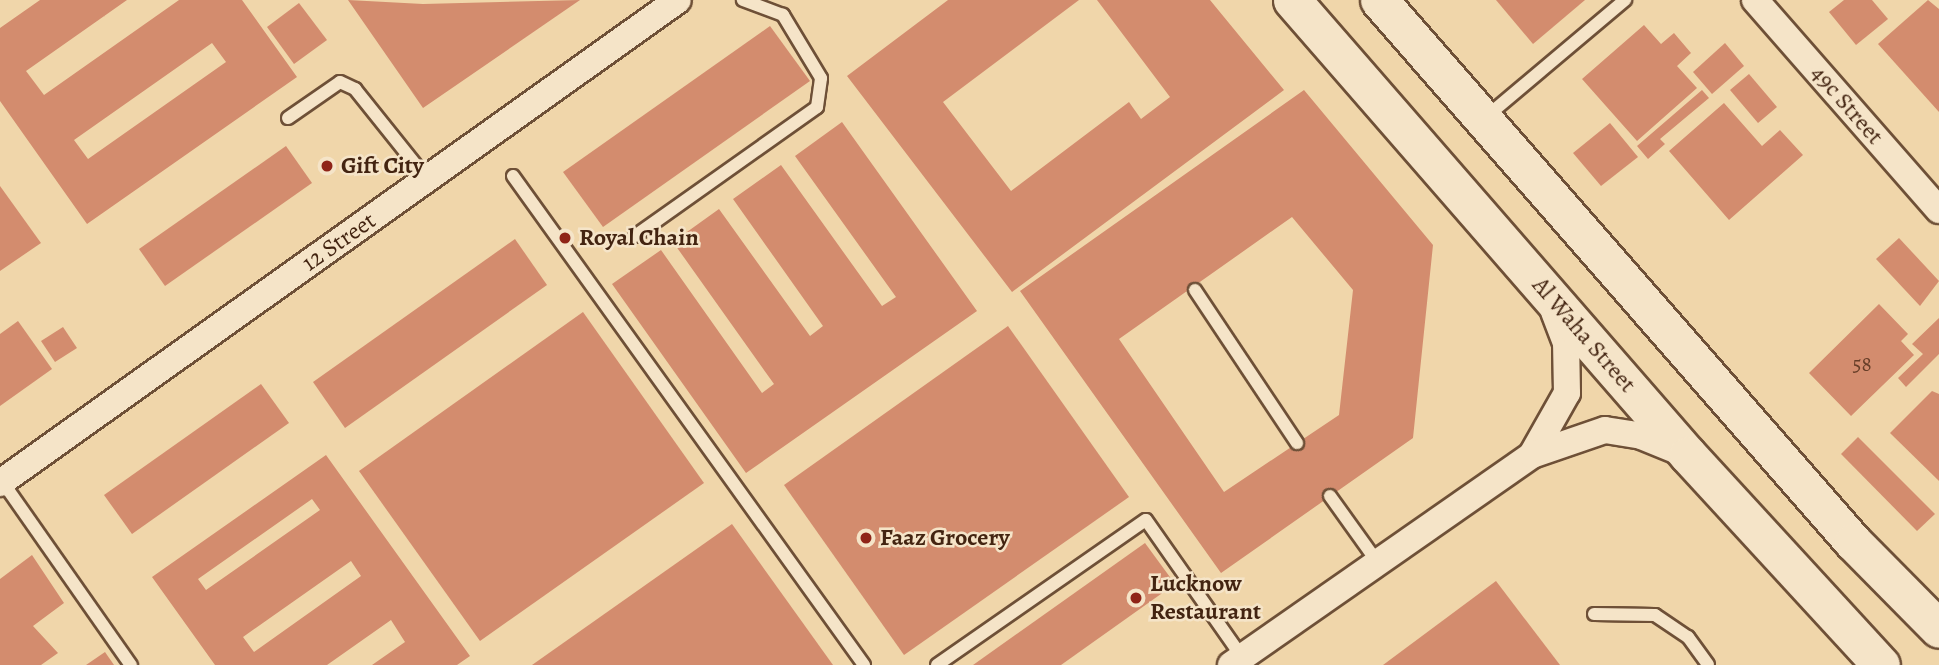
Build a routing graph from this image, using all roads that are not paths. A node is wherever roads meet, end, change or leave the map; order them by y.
1 (678, 0) edge
2 (743, 0) edge
3 (1292, 0) edge
4 (1379, 0) edge
5 (1625, 0) edge
6 (1755, 0) edge
7 (288, 118) dead end
8 (1483, 119) junction
9 (513, 176) dead end
10 (427, 179) junction
11 (1939, 208) edge
12 (635, 236) dead end
13 (1195, 290) dead end
14 (1546, 290) junction
15 (1297, 443) dead end
16 (1532, 455) junction
17 (1688, 456) junction
18 (1, 482) edge
19 (1330, 496) dead end
20 (1378, 563) junction
21 (1594, 614) dead end
22 (1939, 629) edge
23 (1237, 661) edge
24 (131, 665) edge
25 (864, 665) edge
26 (937, 665) edge
27 (1708, 665) edge
28 (1881, 665) edge

1 - 10 street, 12 Street
2 - 12 lane
3 - 14 street, Al Waha Street
4 - 8 street
5 - 8 lane
6 - 11 street, 49c Street
7 - 10 lane
8 - 22 street
9 - 25 lane
10 - 18 street, 12 Street
13 - 15 lane
14 - 16 street
14 - 17 street, Al Waha Street
16 - 17 street
16 - 20 street
17 - 28 street, Al Waha Street
18 - 24 lane
19 - 20 lane
20 - 23 street
21 - 27 lane
23 - 26 lane

